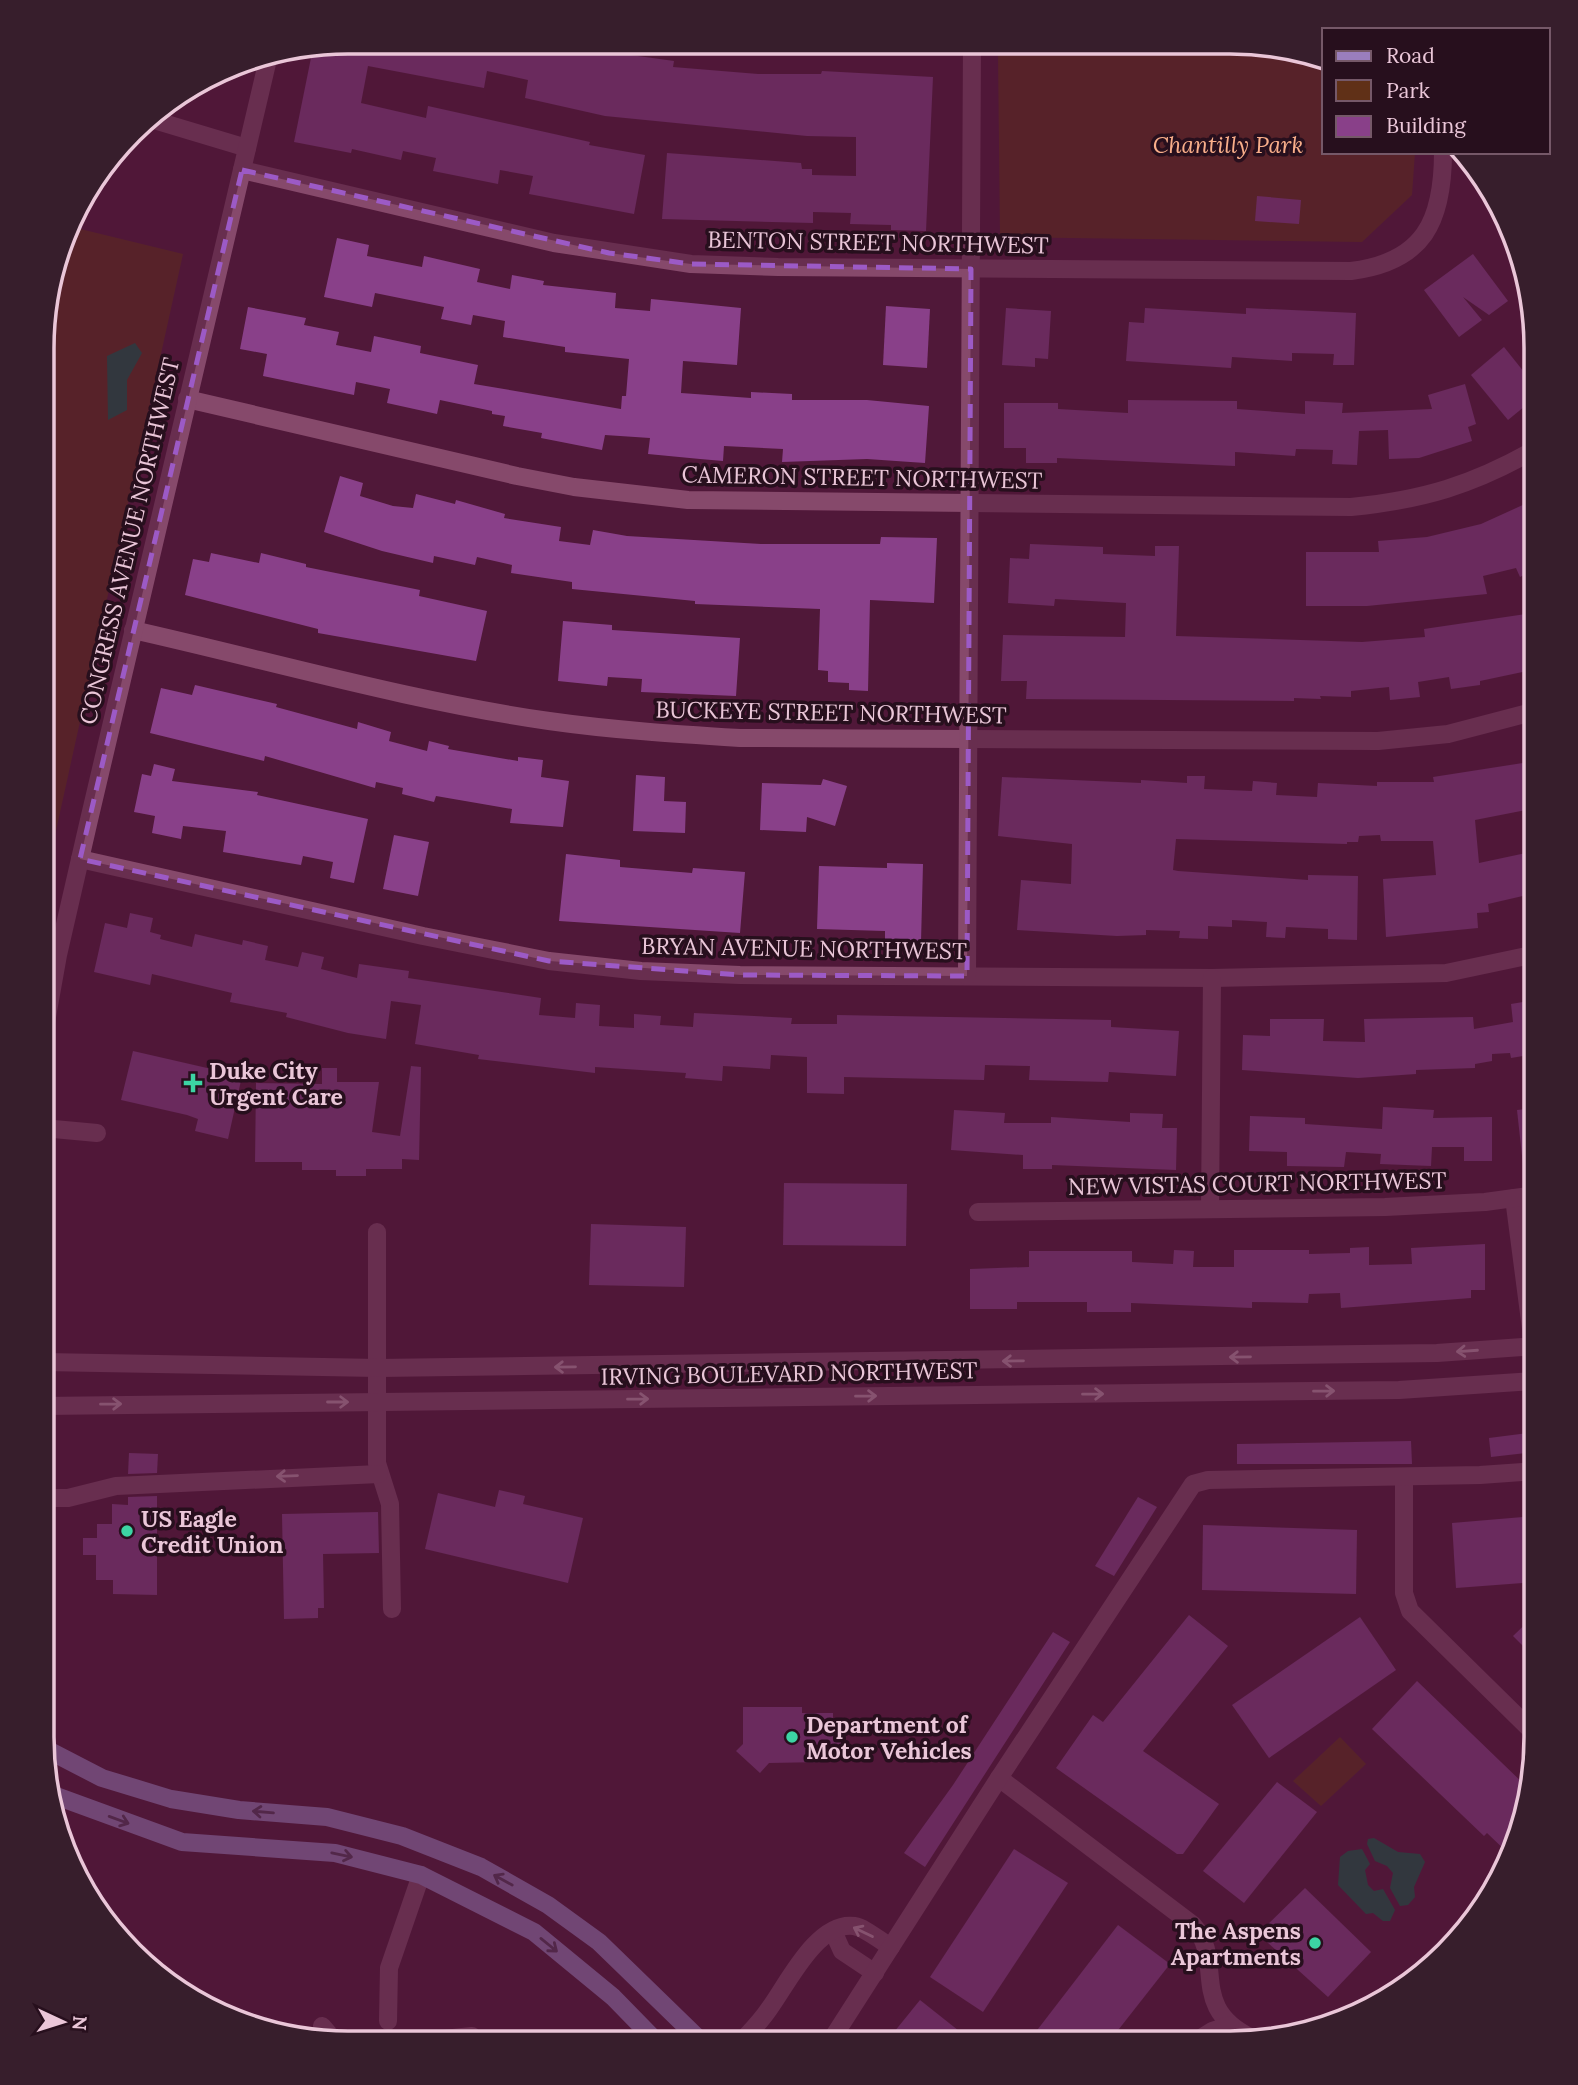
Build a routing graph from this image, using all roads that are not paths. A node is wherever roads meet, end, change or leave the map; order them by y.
1 (972, 54) edge
2 (266, 66) edge
3 (160, 122) edge
4 (247, 148) junction
5 (1443, 154) edge
6 (242, 170) junction
7 (971, 269) junction
8 (187, 399) junction
9 (1524, 456) edge
10 (970, 505) junction
11 (133, 629) junction
12 (1524, 714) edge
13 (968, 741) junction
14 (80, 859) junction
15 (1524, 957) edge
16 (967, 976) junction
17 (1212, 978) junction
18 (54, 985) edge
19 (54, 1129) edge
20 (97, 1133) dead end
21 (1524, 1197) edge
22 (1514, 1198) junction
23 (1210, 1208) junction
24 (978, 1212) dead end
25 (377, 1232) dead end
26 (1524, 1272) edge
27 (1524, 1346) edge
28 (54, 1362) edge
29 (378, 1368) junction
30 (1524, 1382) edge
31 (376, 1402) junction
32 (54, 1406) edge
33 (1524, 1471) edge
34 (379, 1474) junction
35 (1404, 1476) junction
36 (54, 1498) edge
37 (392, 1609) dead end
38 (1524, 1723) edge
39 (55, 1754) edge
40 (999, 1778) junction
41 (61, 1798) edge
42 (421, 1875) junction
43 (832, 1931) junction
44 (891, 1947) junction
45 (875, 1973) junction
46 (388, 2021) dead end
47 (1230, 2025) junction
48 (322, 2026) dead end
49 (325, 2030) edge
50 (646, 2031) edge
51 (691, 2031) edge
52 (750, 2031) edge
53 (837, 2031) edge
54 (1212, 2031) edge
55 (1228, 2031) edge
56 (1239, 2031) edge

1 - 7 street
2 - 4 street, CONGRESS AVENUE NORTHWEST
3 - 4 street
4 - 6 street, CONGRESS AVENUE NORTHWEST
5 - 7 street, BENTON STREET NORTHWEST
6 - 7 street, BENTON STREET NORTHWEST
6 - 8 street, CONGRESS AVENUE NORTHWEST
7 - 10 street
8 - 10 street, CAMERON STREET NORTHWEST
8 - 11 street, CONGRESS AVENUE NORTHWEST
9 - 10 street, CAMERON STREET NORTHWEST
10 - 13 street
11 - 13 street, BUCKEYE STREET NORTHWEST
11 - 14 street, CONGRESS AVENUE NORTHWEST
12 - 13 street, BUCKEYE STREET NORTHWEST
13 - 16 street
14 - 16 street, BRYAN AVENUE NORTHWEST
14 - 18 street, CONGRESS AVENUE NORTHWEST
15 - 17 street, BRYAN AVENUE NORTHWEST
16 - 17 street, BRYAN AVENUE NORTHWEST
17 - 23 street
19 - 20 street
21 - 22 street, NEW VISTAS COURT NORTHWEST
22 - 23 street, NEW VISTAS COURT NORTHWEST
22 - 26 street
23 - 24 street, NEW VISTAS COURT NORTHWEST
25 - 29 street
27 -> 29 street, IRVING BOULEVARD NORTHWEST
28 - 29 street, IRVING BOULEVARD NORTHWEST
29 - 31 street
31 -> 30 street, IRVING BOULEVARD NORTHWEST
32 -> 31 street, IRVING BOULEVARD NORTHWEST
31 - 34 street
33 - 35 street
34 -> 36 street
34 - 37 street
35 - 38 street
35 - 40 street
51 -> 39 main road
40 - 44 street
40 - 47 street
41 -> 42 main road
42 - 46 street
42 -> 50 main road
44 -> 43 street
43 - 45 street
43 - 52 street
44 - 45 street
45 - 53 street
47 - 54 street
47 - 55 street
47 - 56 street
48 - 49 street

